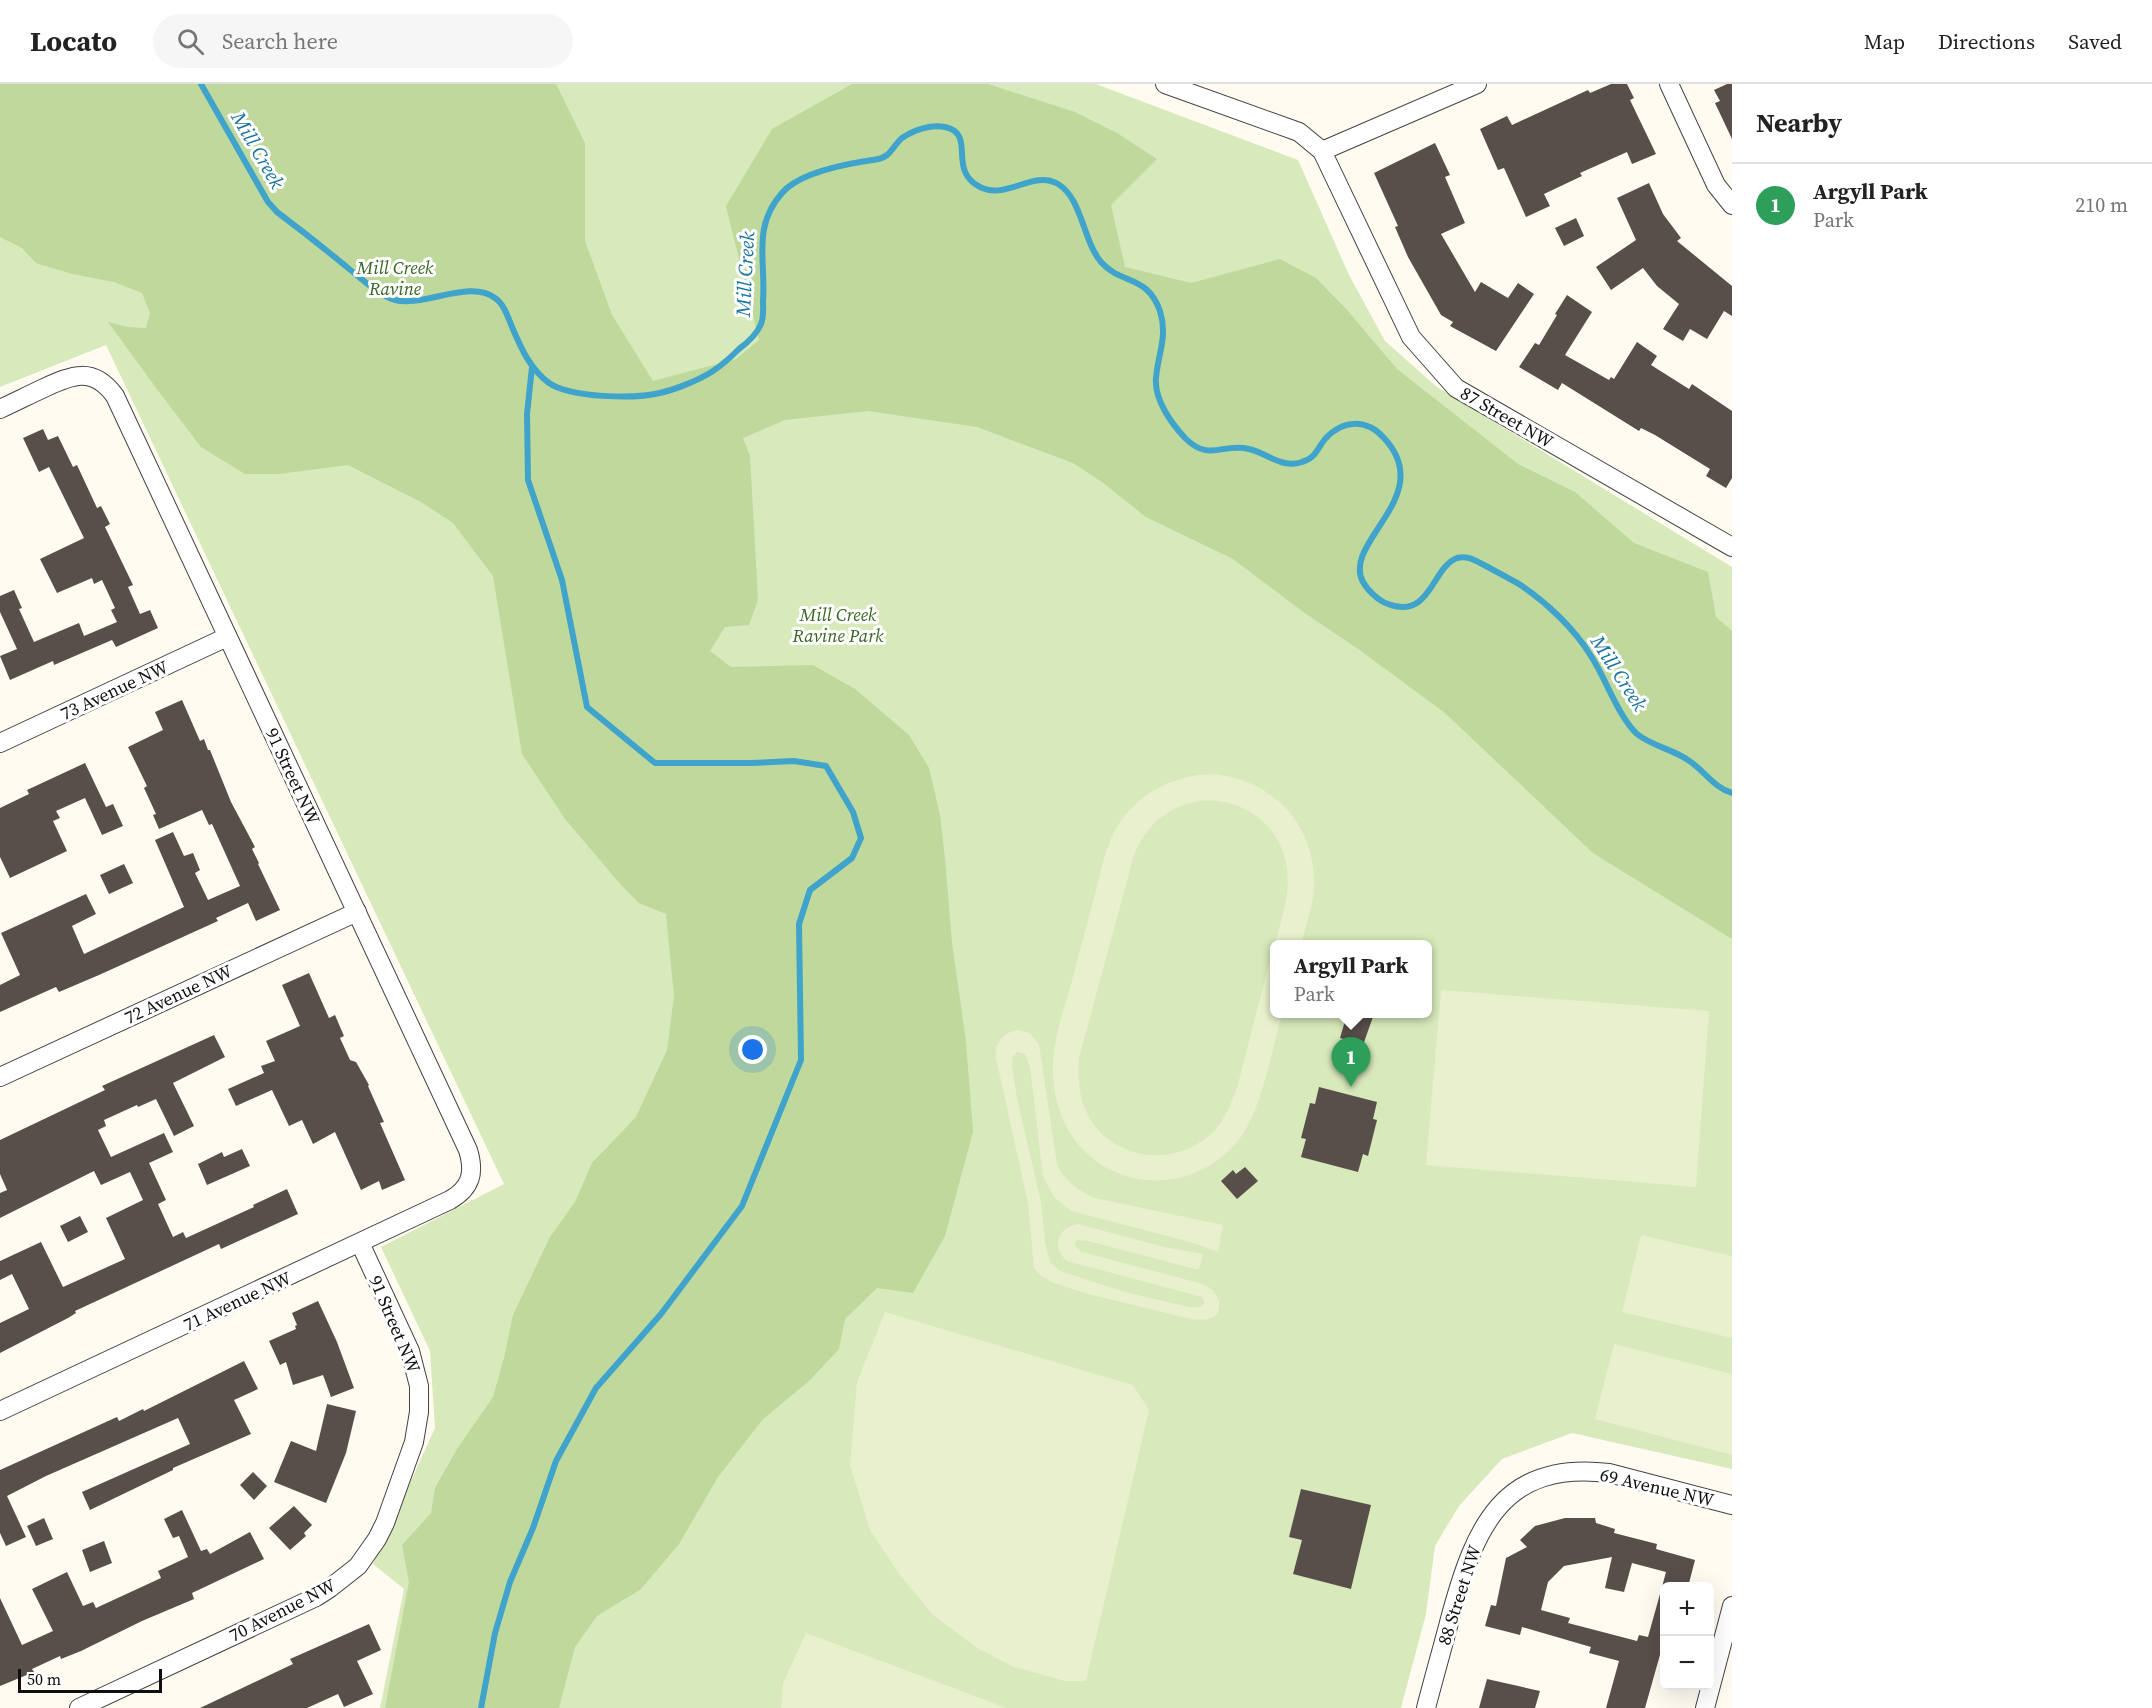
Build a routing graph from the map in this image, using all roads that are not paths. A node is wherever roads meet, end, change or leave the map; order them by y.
1 (1165, 84) edge
2 (1477, 84) edge
3 (1669, 84) edge
4 (1322, 151) junction
5 (1732, 205) edge
6 (0, 409) edge
7 (1732, 548) edge
8 (227, 637) junction
9 (0, 743) edge
10 (357, 912) junction
11 (0, 1077) edge
12 (470, 1183) joint
13 (360, 1243) junction
14 (0, 1411) edge
15 (414, 1442) joint
16 (1513, 1492) joint
17 (1732, 1505) edge
18 (1732, 1606) edge
19 (80, 1708) edge
20 (1426, 1708) edge
21 (1705, 1708) edge

1 - 4 street
2 - 4 street
3 - 5 street
4 - 7 street, 87 Street NW
6 - 8 street, 91 Street NW
8 - 9 street, 73 Avenue NW
8 - 10 street, 91 Street NW
10 - 11 street, 72 Avenue NW
10 - 12 street, 91 Street NW
12 - 13 street, 71 Avenue NW
13 - 14 street, 71 Avenue NW
13 - 15 street, 91 Street NW
15 - 19 street, 70 Avenue NW
16 - 17 street, 69 Avenue NW
16 - 20 street, 88 Street NW
18 - 21 street

